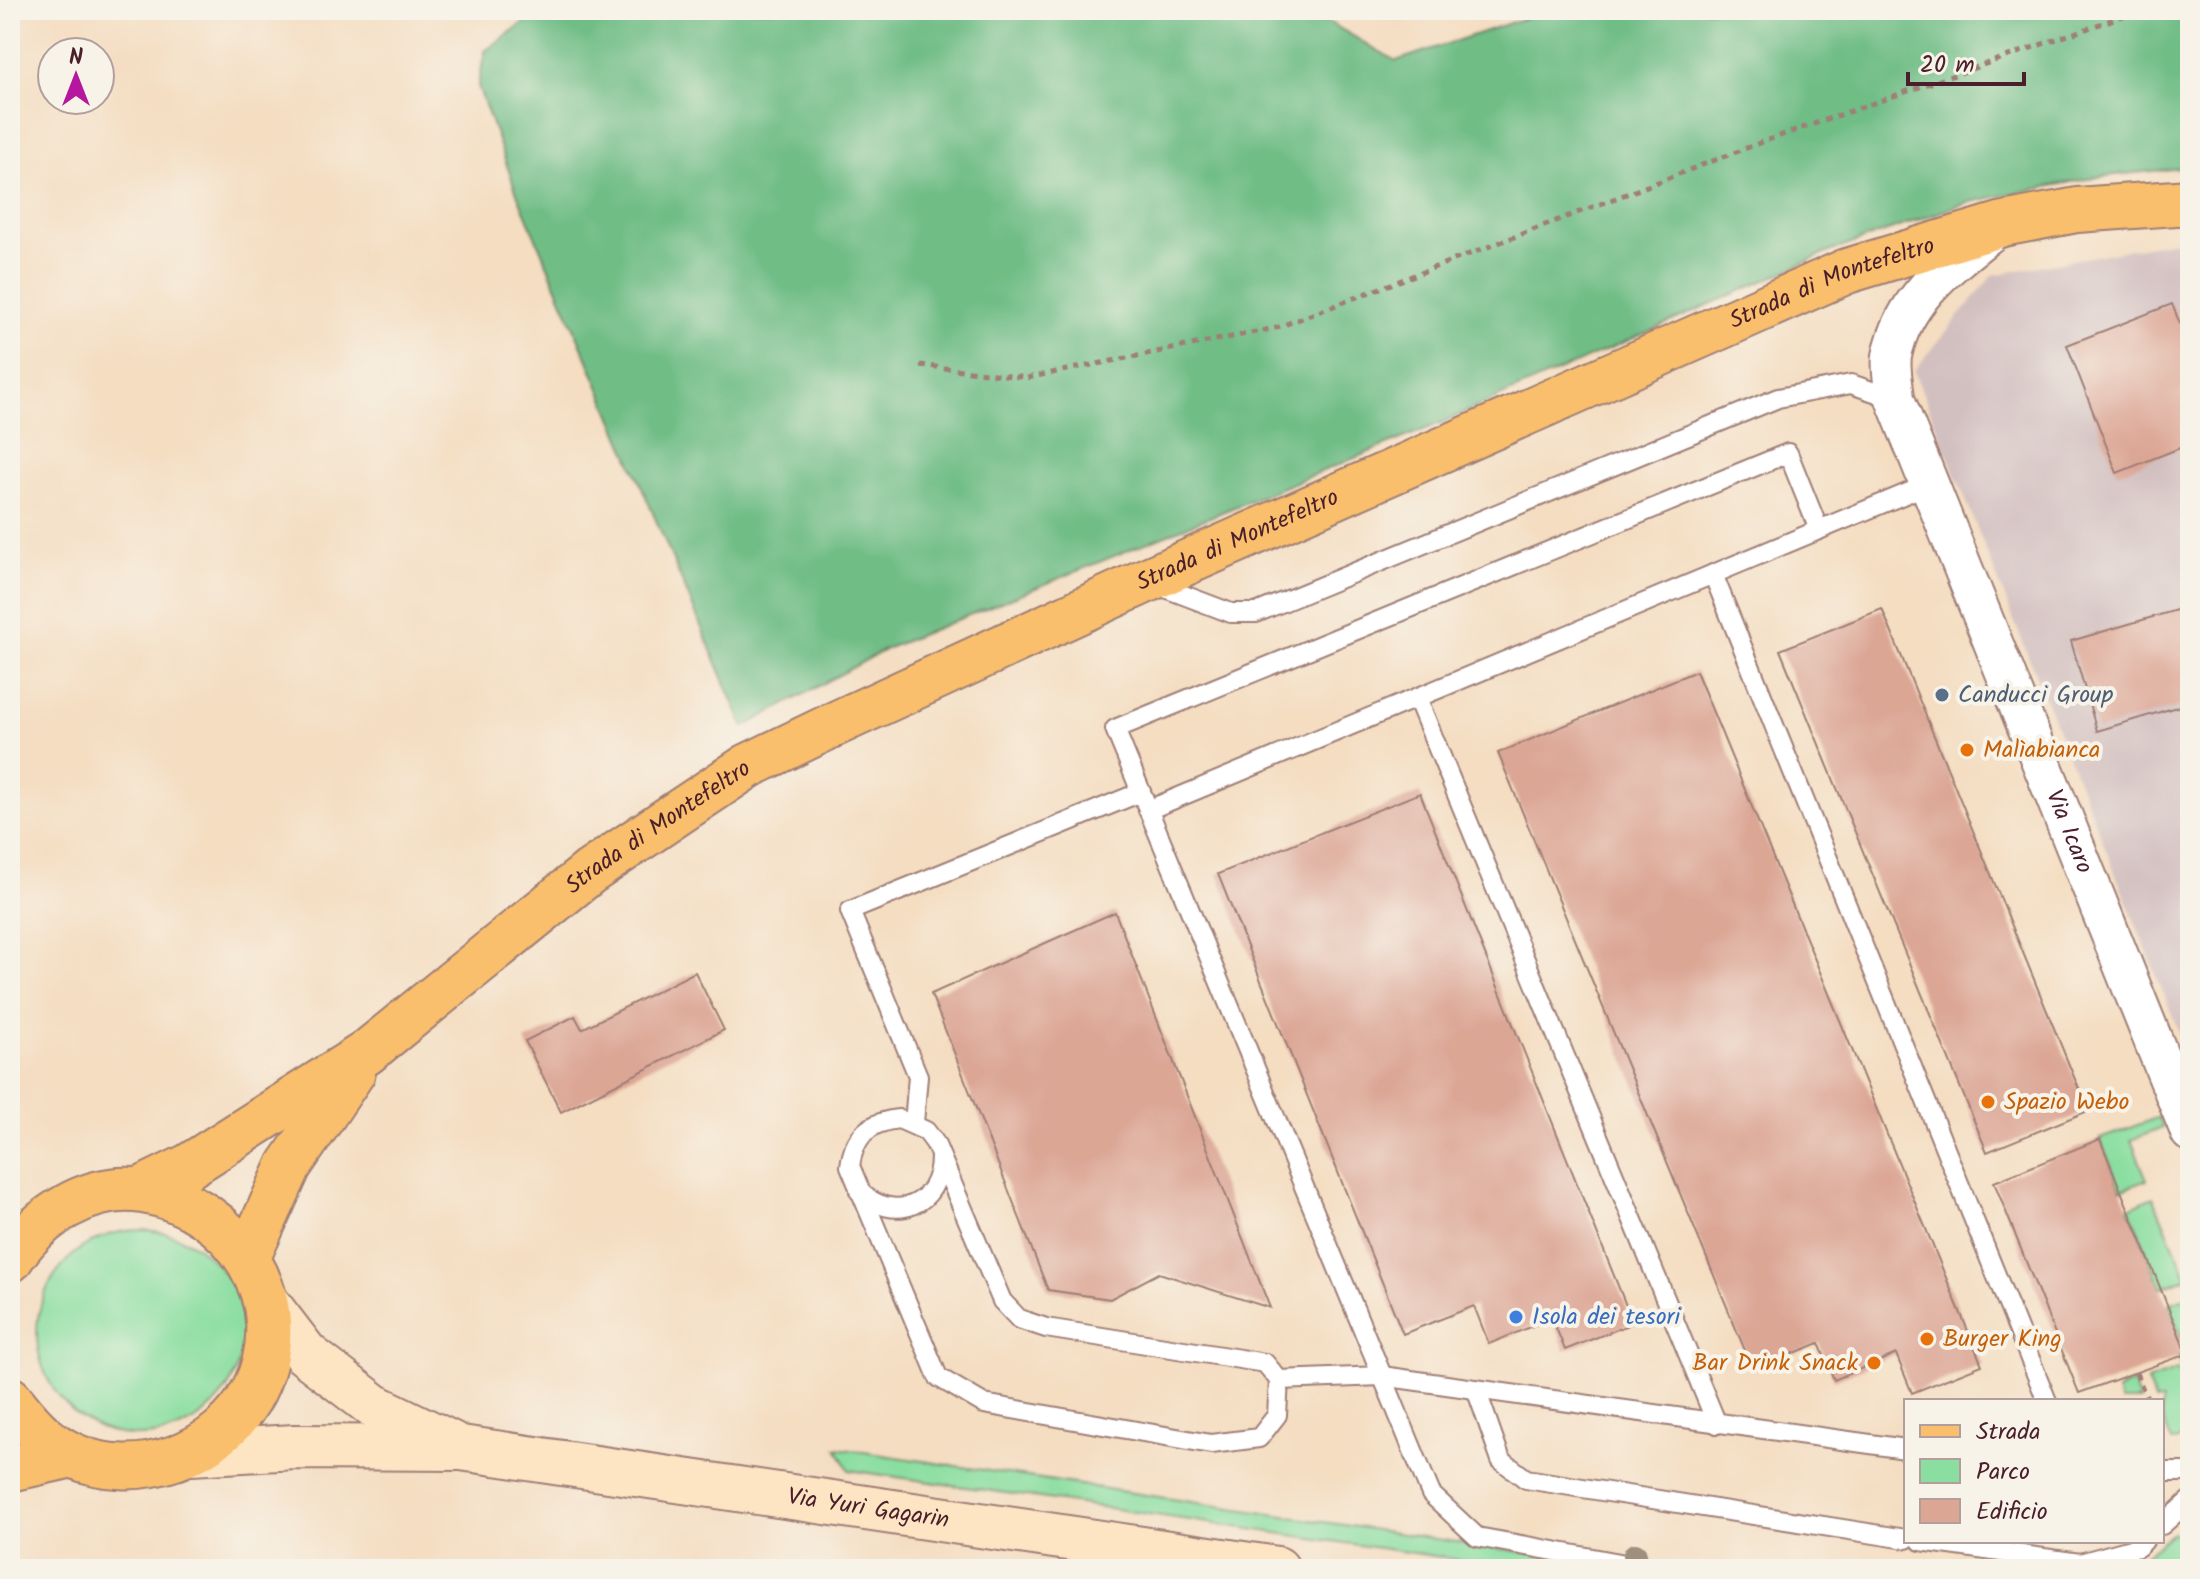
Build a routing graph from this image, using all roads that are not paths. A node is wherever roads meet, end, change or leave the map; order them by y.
1 (2187, 211) edge
2 (2003, 224) junction
3 (1895, 399) junction
4 (1929, 484) junction
5 (1819, 530) junction
6 (1713, 574) junction
7 (1145, 581) junction
8 (1417, 698) junction
9 (1144, 801) junction
10 (366, 1053) junction
11 (914, 1123) junction
12 (2190, 1132) edge
13 (935, 1143) junction
14 (852, 1177) junction
15 (140, 1190) junction
16 (248, 1257) junction
17 (10, 1260) edge
18 (266, 1302) junction
19 (1382, 1376) junction
20 (1279, 1380) junction
21 (1476, 1389) junction
22 (10, 1399) edge
23 (2046, 1399) edge
24 (1717, 1424) junction
25 (461, 1448) junction
26 (1904, 1449) edge
27 (191, 1453) junction
28 (72, 1455) junction
29 (10, 1469) edge
30 (2164, 1472) edge
31 (2190, 1472) edge
32 (2190, 1500) edge
33 (2164, 1523) edge
34 (1904, 1539) edge
35 (1934, 1543) edge
36 (2142, 1543) edge
37 (2080, 1566) edge
38 (1277, 1569) edge
39 (1653, 1569) edge

1 - 2 main road, Strada di Montefeltro
2 - 3 street, Via Icaro
2 - 7 main road, Strada di Montefeltro
3 - 4 street, Via Icaro
3 - 7 lane
4 - 5 lane
4 - 12 street, Via Icaro
5 - 6 lane
5 - 9 lane
6 - 8 lane
6 - 23 lane
7 - 10 main road, Strada di Montefeltro
8 - 9 lane
8 - 24 lane
9 - 11 lane
9 - 19 lane
10 - 15 main road, Strada di Montefeltro
10 - 16 main road, Strada di Montefeltro
11 - 13 lane
11 - 14 lane
13 - 14 lane
13 - 20 lane
14 - 20 lane
15 - 16 main road, Strada di Montefeltro
15 - 17 main road, Strada di Montefeltro
16 - 18 main road, Strada di Montefeltro
18 - 25 main road, Via Yuri Gagarin
18 - 27 main road, Strada di Montefeltro
19 - 20 lane
19 - 21 lane
19 - 39 lane
21 - 24 lane
21 - 34 lane
22 - 28 main road, Strada di Montefeltro
24 - 26 lane
25 - 27 main road, Via Yuri Gagarin
25 - 38 main road, Via Yuri Gagarin
27 - 28 main road, Strada di Montefeltro
28 - 29 main road, Strada di Montefeltro
30 - 31 lane
32 - 33 lane
35 - 37 lane
36 - 37 lane

